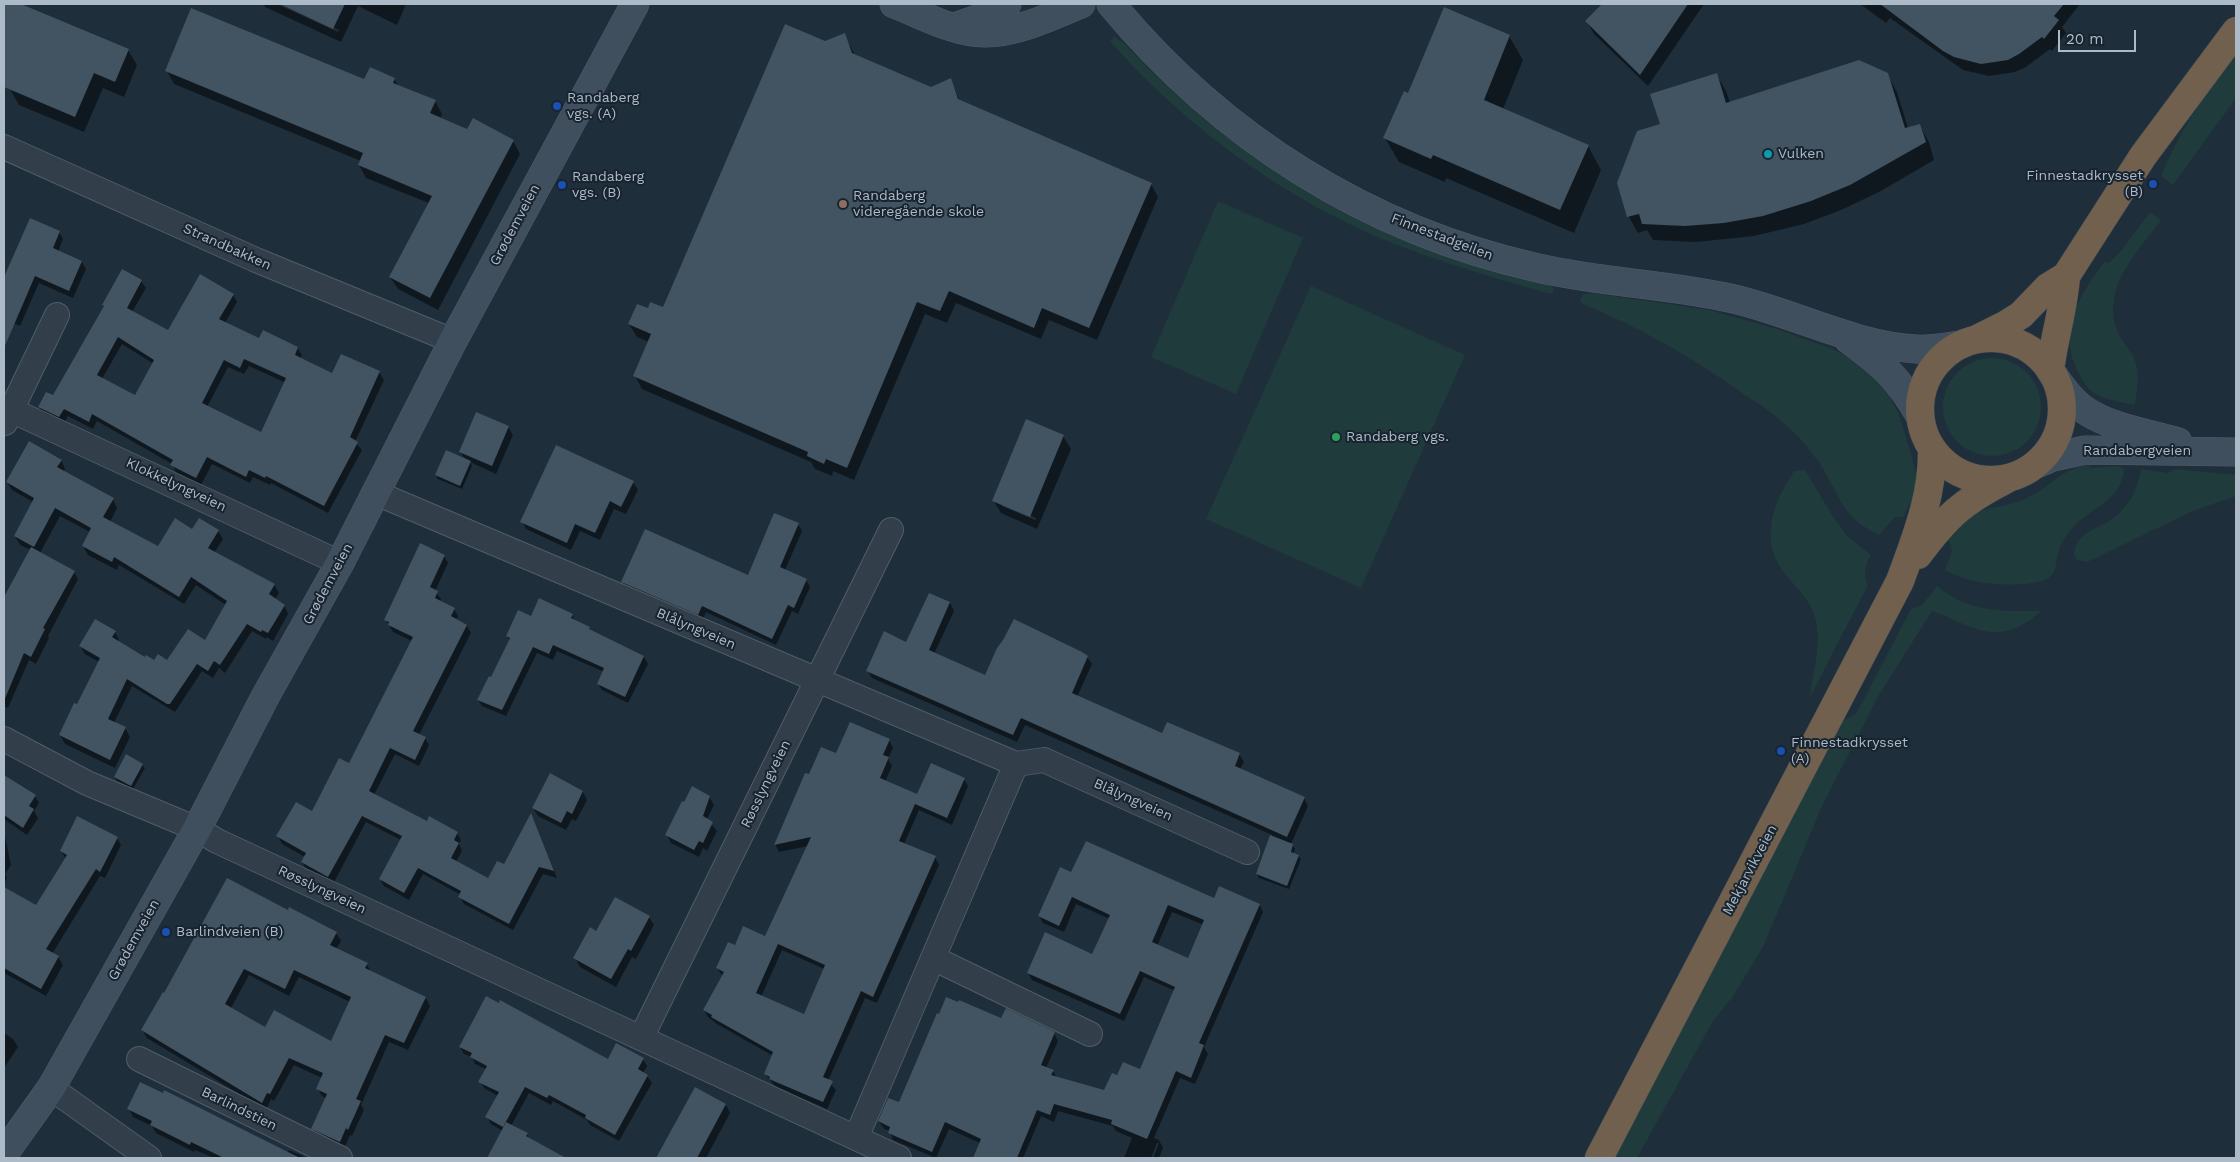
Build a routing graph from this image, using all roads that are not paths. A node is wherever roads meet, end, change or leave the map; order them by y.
1 (634, 4) edge
2 (894, 4) edge
3 (1007, 4) edge
4 (1081, 4) edge
5 (1111, 4) edge
6 (953, 28) junction
7 (2236, 31) edge
8 (4, 147) edge
9 (2066, 276) junction
10 (57, 315) dead end
11 (1840, 334) junction
12 (453, 341) junction
13 (1967, 342) junction
14 (2050, 370) junction
15 (1920, 416) junction
16 (7, 417) edge
17 (1932, 448) junction
18 (2208, 450) junction
19 (2236, 452) edge
20 (2037, 464) junction
21 (2007, 479) junction
22 (376, 493) junction
23 (891, 530) dead end
24 (340, 562) junction
25 (1900, 581) junction
26 (817, 680) junction
27 (4, 739) edge
28 (1016, 764) junction
29 (197, 829) junction
30 (1247, 852) dead end
31 (933, 958) junction
32 (1090, 1034) dead end
33 (641, 1038) junction
34 (139, 1059) dead end
35 (51, 1088) junction
36 (856, 1138) junction
37 (4, 1154) edge
38 (149, 1158) edge
39 (340, 1158) edge
40 (899, 1158) edge
41 (1599, 1158) edge

1 - 12 main road, Grødemveien
2 - 6 main road
3 - 6 main road
4 - 6 main road
5 - 11 main road, Finnestadgeilen
7 - 9 highway
8 - 12 street, Strandbakken
9 - 13 highway
9 - 14 highway
10 - 16 street, Klokkelyngveien
11 - 13 main road, Finnestadgeilen
11 - 15 main road, Finnestadgeilen
12 - 22 main road, Grødemveien
13 - 14 highway
13 - 15 highway
14 - 18 main road, Randabergveien
14 - 20 highway
15 - 17 highway
16 - 24 street, Klokkelyngveien
17 - 21 highway
17 - 25 highway, Mekjarvikveien
18 - 19 main road, Randabergveien
18 - 20 main road, Randabergveien
20 - 21 highway
21 - 25 highway, Mekjarvikveien
22 - 24 main road, Grødemveien
22 - 26 street, Blålyngveien
23 - 26 street, Røsslyngveien
24 - 29 main road, Grødemveien
25 - 41 highway, Mekjarvikveien
26 - 28 street, Blålyngveien
26 - 33 street, Røsslyngveien
27 - 29 street, Røsslyngveien
28 - 30 street, Blålyngveien
28 - 31 street
29 - 33 street, Røsslyngveien
29 - 35 main road, Grødemveien
31 - 32 street
31 - 36 street
33 - 36 street, Røsslyngveien
34 - 39 street, Barlindstien
35 - 37 main road, Grødemveien
35 - 38 street
36 - 40 street, Røsslyngveien

